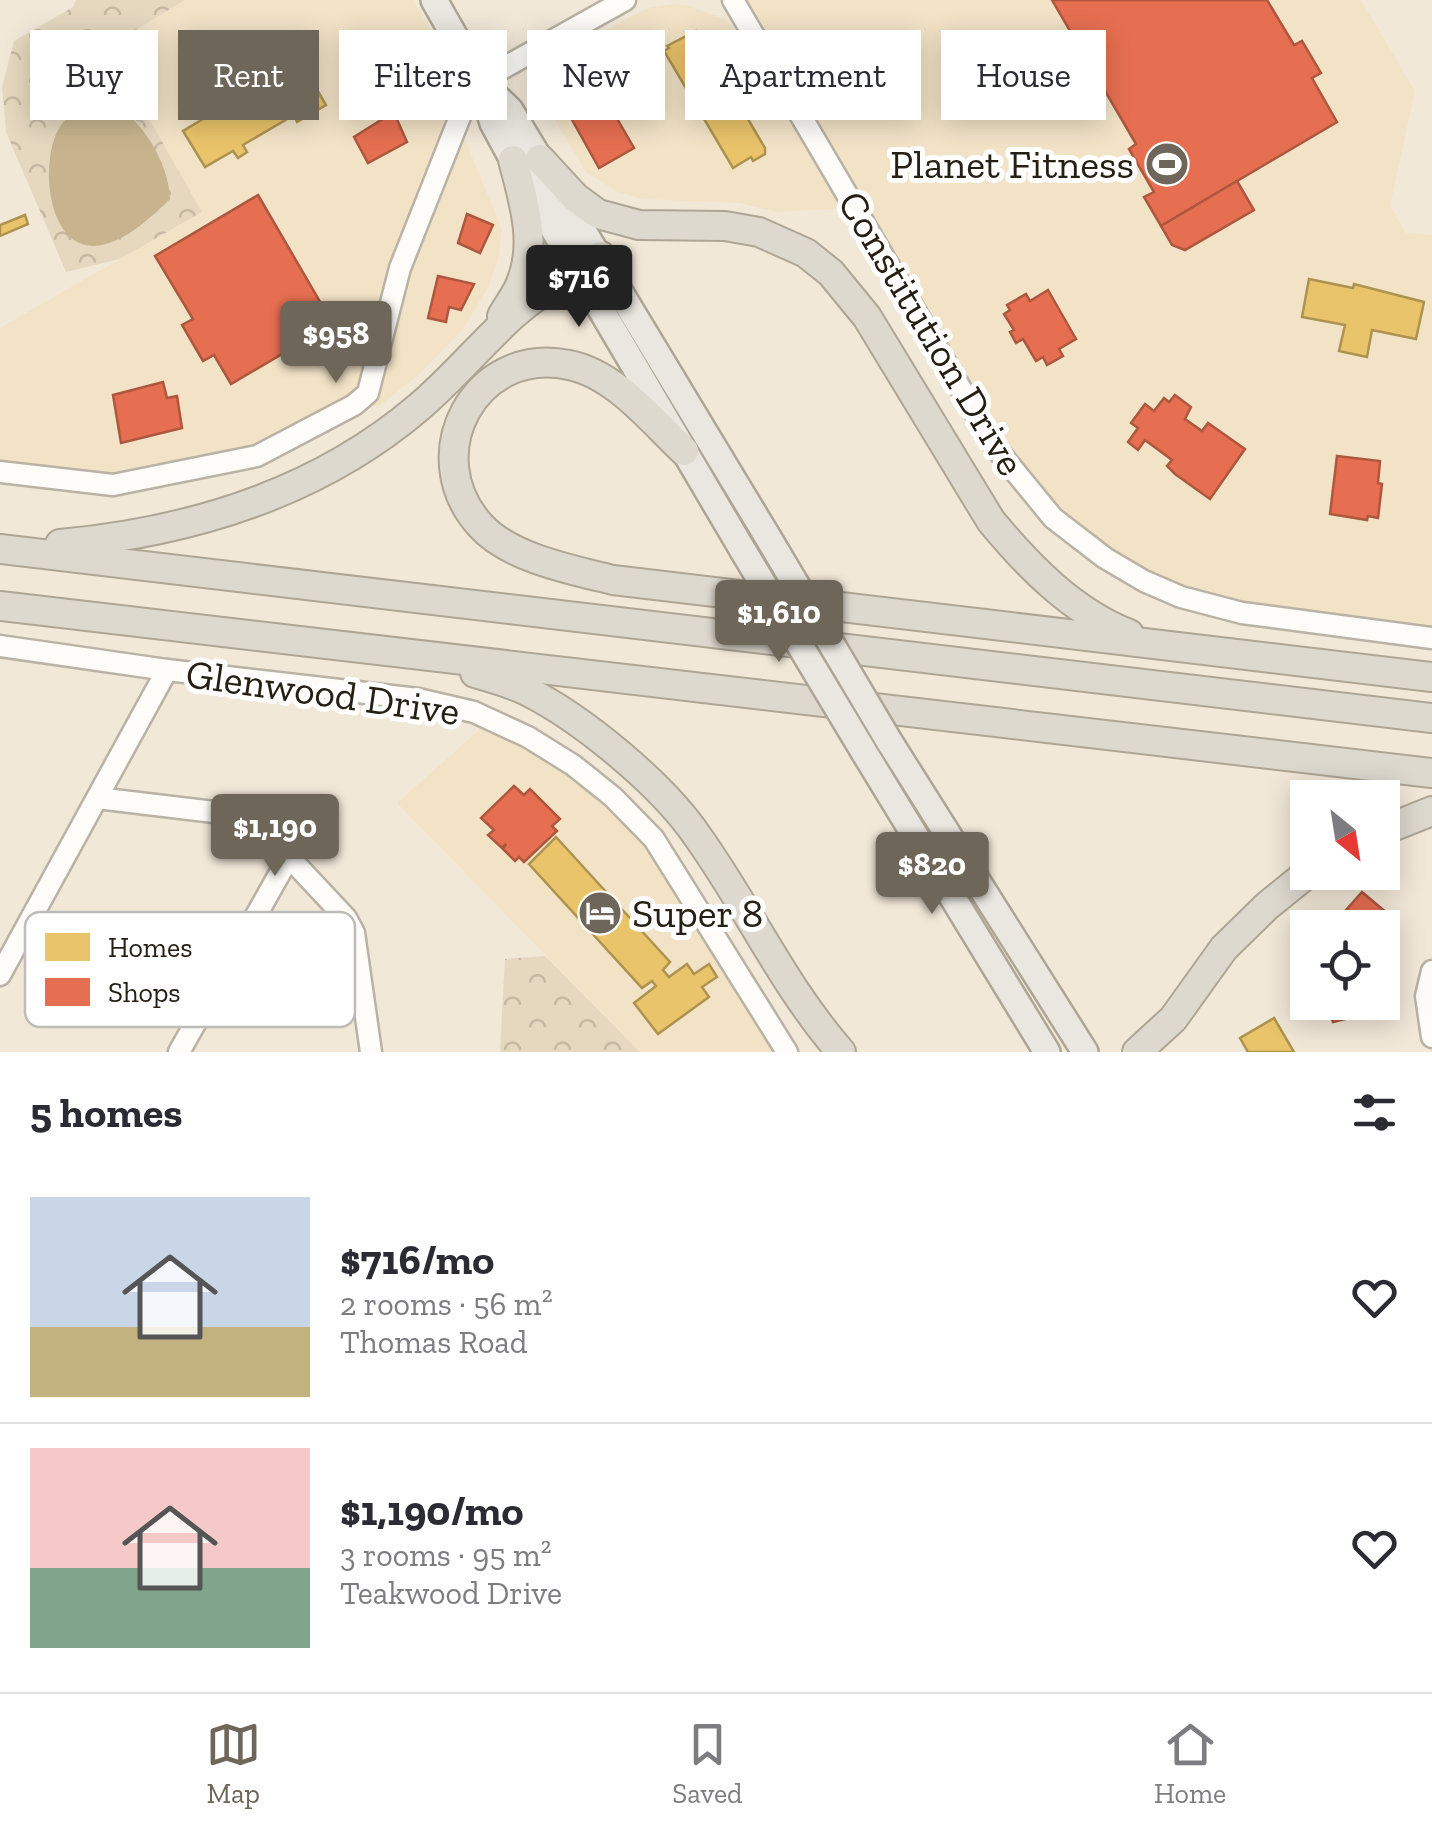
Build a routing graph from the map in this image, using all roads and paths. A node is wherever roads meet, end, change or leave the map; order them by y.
1 (434, 0) edge
2 (626, 0) edge
3 (734, 0) edge
4 (451, 30) edge
5 (507, 67) edge
6 (457, 120) edge
7 (492, 120) edge
8 (527, 160) junction
9 (601, 256) junction
10 (576, 271) junction
11 (488, 339) junction
12 (684, 452) junction
13 (0, 472) edge
14 (0, 546) edge
15 (0, 606) edge
16 (1432, 638) edge
17 (0, 646) edge
18 (1169, 646) junction
19 (426, 656) junction
20 (167, 670) junction
21 (1432, 677) edge
22 (1432, 718) edge
23 (1432, 773) edge
24 (97, 798) junction
25 (1432, 812) edge
26 (1400, 824) edge
27 (288, 857) junction
28 (1290, 887) edge
29 (35, 912) edge
30 (257, 912) edge
31 (340, 912) edge
32 (25, 929) edge
33 (355, 940) edge
34 (1432, 971) edge
35 (0, 975) edge
36 (1173, 1019) junction
37 (193, 1027) edge
38 (1432, 1036) edge
39 (179, 1052) edge
40 (370, 1052) edge
41 (787, 1052) edge
42 (841, 1052) edge
43 (1047, 1052) edge
44 (1085, 1052) edge
45 (1138, 1052) edge
46 (1154, 1052) edge

1 - 4 main road
2 - 5 street
3 - 16 street, Constitution Drive
6 - 13 street
7 - 8 main road
8 - 9 main road
8 - 10 main road
8 - 11 highway
8 - 18 highway
9 - 10 highway
9 - 44 main road, bridge
10 - 11 highway
10 - 12 main road
11 - 14 highway
12 - 18 highway
12 - 43 main road, bridge
14 - 22 highway
15 - 19 highway
17 - 20 street, Glenwood Drive
18 - 21 highway
19 - 23 highway
19 - 42 highway
20 - 24 street
20 - 41 street, Glenwood Drive
24 - 27 street
24 - 29 street
25 - 26 highway
27 - 30 street
27 - 31 street
28 - 36 highway
32 - 35 street
33 - 40 street
34 - 38 street
36 - 45 highway
36 - 46 highway
37 - 39 street

